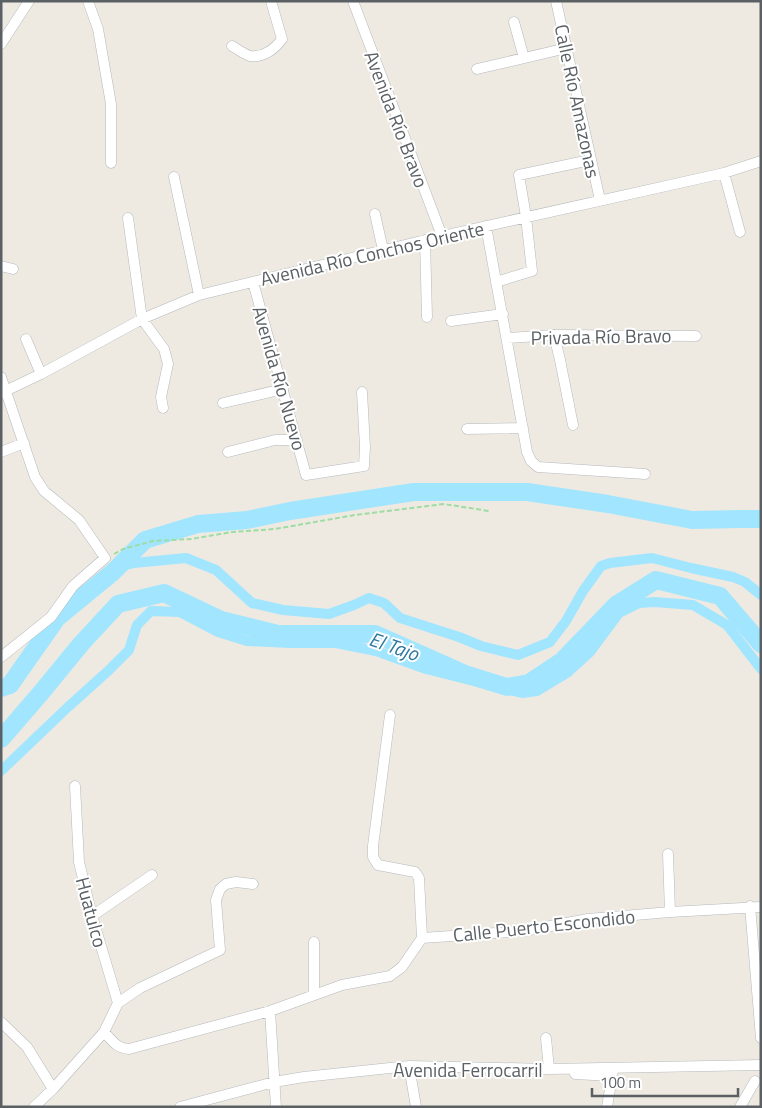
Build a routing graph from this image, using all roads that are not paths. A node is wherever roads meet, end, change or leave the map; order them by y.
1 (29, 1) edge
2 (88, 1) edge
3 (272, 1) edge
4 (353, 1) edge
5 (556, 1) edge
6 (514, 22) dead end
7 (1, 44) edge
8 (232, 46) dead end
9 (566, 48) junction
10 (524, 58) junction
11 (477, 69) dead end
12 (590, 160) junction
13 (761, 161) edge
14 (111, 163) dead end
15 (724, 172) junction
16 (174, 177) dead end
17 (600, 200) junction
18 (375, 214) dead end
19 (526, 217) junction
20 (128, 218) dead end
21 (486, 226) junction
22 (740, 232) dead end
23 (442, 236) junction
24 (426, 240) junction
25 (383, 250) junction
26 (1, 266) edge
27 (13, 269) dead end
28 (253, 282) junction
29 (496, 282) junction
30 (199, 295) junction
31 (502, 314) junction
32 (427, 317) dead end
33 (142, 319) junction
34 (452, 321) dead end
35 (554, 336) junction
36 (696, 336) dead end
37 (507, 338) junction
38 (26, 339) dead end
39 (41, 374) junction
40 (1, 377) edge
41 (282, 388) junction
42 (4, 392) edge
43 (362, 392) dead end
44 (223, 403) dead end
45 (163, 408) dead end
46 (573, 425) dead end
47 (523, 428) junction
48 (467, 429) dead end
49 (297, 440) junction
50 (24, 443) junction
51 (1, 452) edge
52 (228, 452) dead end
53 (645, 474) dead end
54 (1, 657) edge
55 (390, 715) dead end
56 (75, 786) dead end
57 (668, 854) dead end
58 (152, 875) dead end
59 (254, 884) dead end
60 (755, 906) edge
61 (670, 912) junction
62 (92, 916) junction
63 (422, 938) junction
64 (314, 942) dead end
65 (759, 993) edge
66 (314, 995) junction
67 (118, 1003) junction
68 (270, 1011) junction
69 (1, 1022) edge
70 (104, 1032) junction
71 (546, 1038) dead end
72 (761, 1038) edge
73 (749, 1065) junction
74 (761, 1065) edge
75 (409, 1066) junction
76 (549, 1069) junction
77 (613, 1072) junction
78 (274, 1082) junction
79 (758, 1083) edge
80 (53, 1088) junction
81 (34, 1107) edge
82 (180, 1107) edge
83 (276, 1107) edge
84 (416, 1107) edge
85 (607, 1107) edge
86 (740, 1107) edge

1 - 7 street
2 - 14 street
3 - 8 street
4 - 23 street, Avenida Río Bravo
5 - 9 street, Calle Río Amazonas
6 - 10 street
9 - 10 street
9 - 12 street, Calle Río Amazonas
10 - 11 street
12 - 17 street, Calle Río Amazonas
12 - 19 street
13 - 15 street, Avenida Río Conchos Oriente
15 - 17 street, Avenida Río Conchos Oriente
15 - 22 street
16 - 30 street
17 - 19 street, Avenida Río Conchos Oriente
18 - 25 street
19 - 21 street, Avenida Río Conchos Oriente
19 - 29 street
20 - 33 street
21 - 23 street, Avenida Río Conchos Oriente
21 - 29 street, Privada Río Bravo
23 - 24 street, Avenida Río Conchos Oriente
24 - 25 street, Avenida Río Conchos Oriente
24 - 32 street
25 - 28 street, Avenida Río Conchos Oriente
26 - 27 street
28 - 30 street, Avenida Río Conchos Oriente
28 - 41 street, Avenida Río Nuevo
29 - 31 street, Privada Río Bravo
30 - 33 street, Avenida Río Conchos Oriente
31 - 34 street
31 - 37 street, Privada Río Bravo
33 - 39 street, Avenida Río Conchos Oriente
33 - 45 street
35 - 36 street, Privada Río Bravo
35 - 37 street, Privada Río Bravo
35 - 46 street
37 - 47 street, Privada Río Bravo
38 - 39 street
39 - 42 street, Avenida Río Conchos Oriente
40 - 42 street
41 - 44 street
41 - 49 street, Avenida Río Nuevo
42 - 50 street
43 - 49 street, Avenida Río Nuevo
47 - 48 street
47 - 53 street, Privada Río Bravo
49 - 52 street
50 - 51 street
50 - 54 street
55 - 63 street
56 - 62 street, Huatulco
57 - 61 street
58 - 62 street
59 - 67 street
60 - 61 street, Calle Puerto Escondido
60 - 65 street, Calle Puerto Escondido
61 - 63 street, Calle Puerto Escondido
62 - 67 street, Huatulco
63 - 66 street
64 - 66 street
65 - 72 street, Calle Puerto Escondido
66 - 68 street
67 - 70 street
68 - 70 street
68 - 78 street
69 - 80 street
70 - 80 street
71 - 76 street
73 - 74 street
73 - 77 street
73 - 79 street
75 - 76 street, Avenida Ferrocarril
75 - 78 street, Avenida Ferrocarril
75 - 84 street
76 - 77 street, Avenida Ferrocarril
77 - 85 street
78 - 82 street, Avenida Ferrocarril
78 - 83 street
79 - 86 street
80 - 81 street

